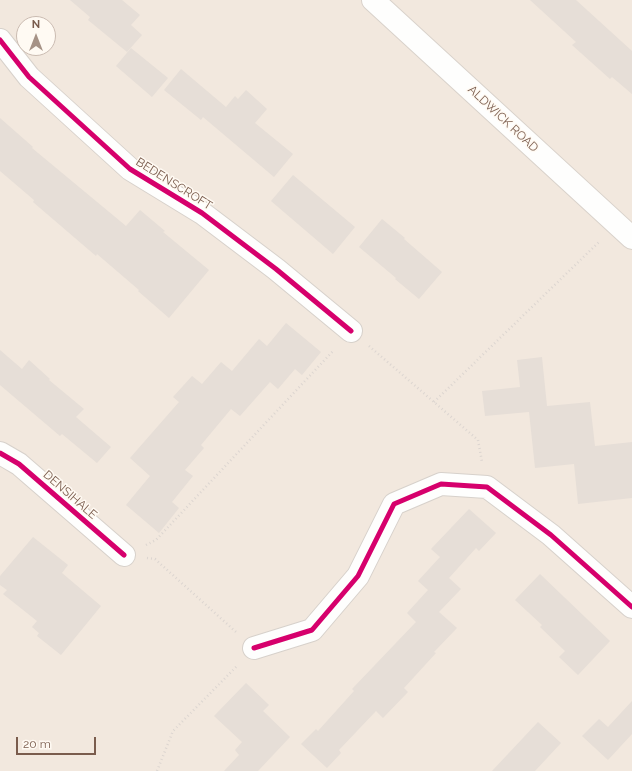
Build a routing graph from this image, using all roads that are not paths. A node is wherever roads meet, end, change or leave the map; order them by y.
1 (373, 0) edge
2 (0, 40) edge
3 (624, 231) edge
4 (351, 331) road end
5 (0, 454) edge
6 (124, 555) road end
7 (632, 607) edge
8 (254, 648) road end

1 - 3 street, ALDWICK ROAD
2 - 4 street, BEDENSCROFT
5 - 6 street, DENSIHALE
7 - 8 street

